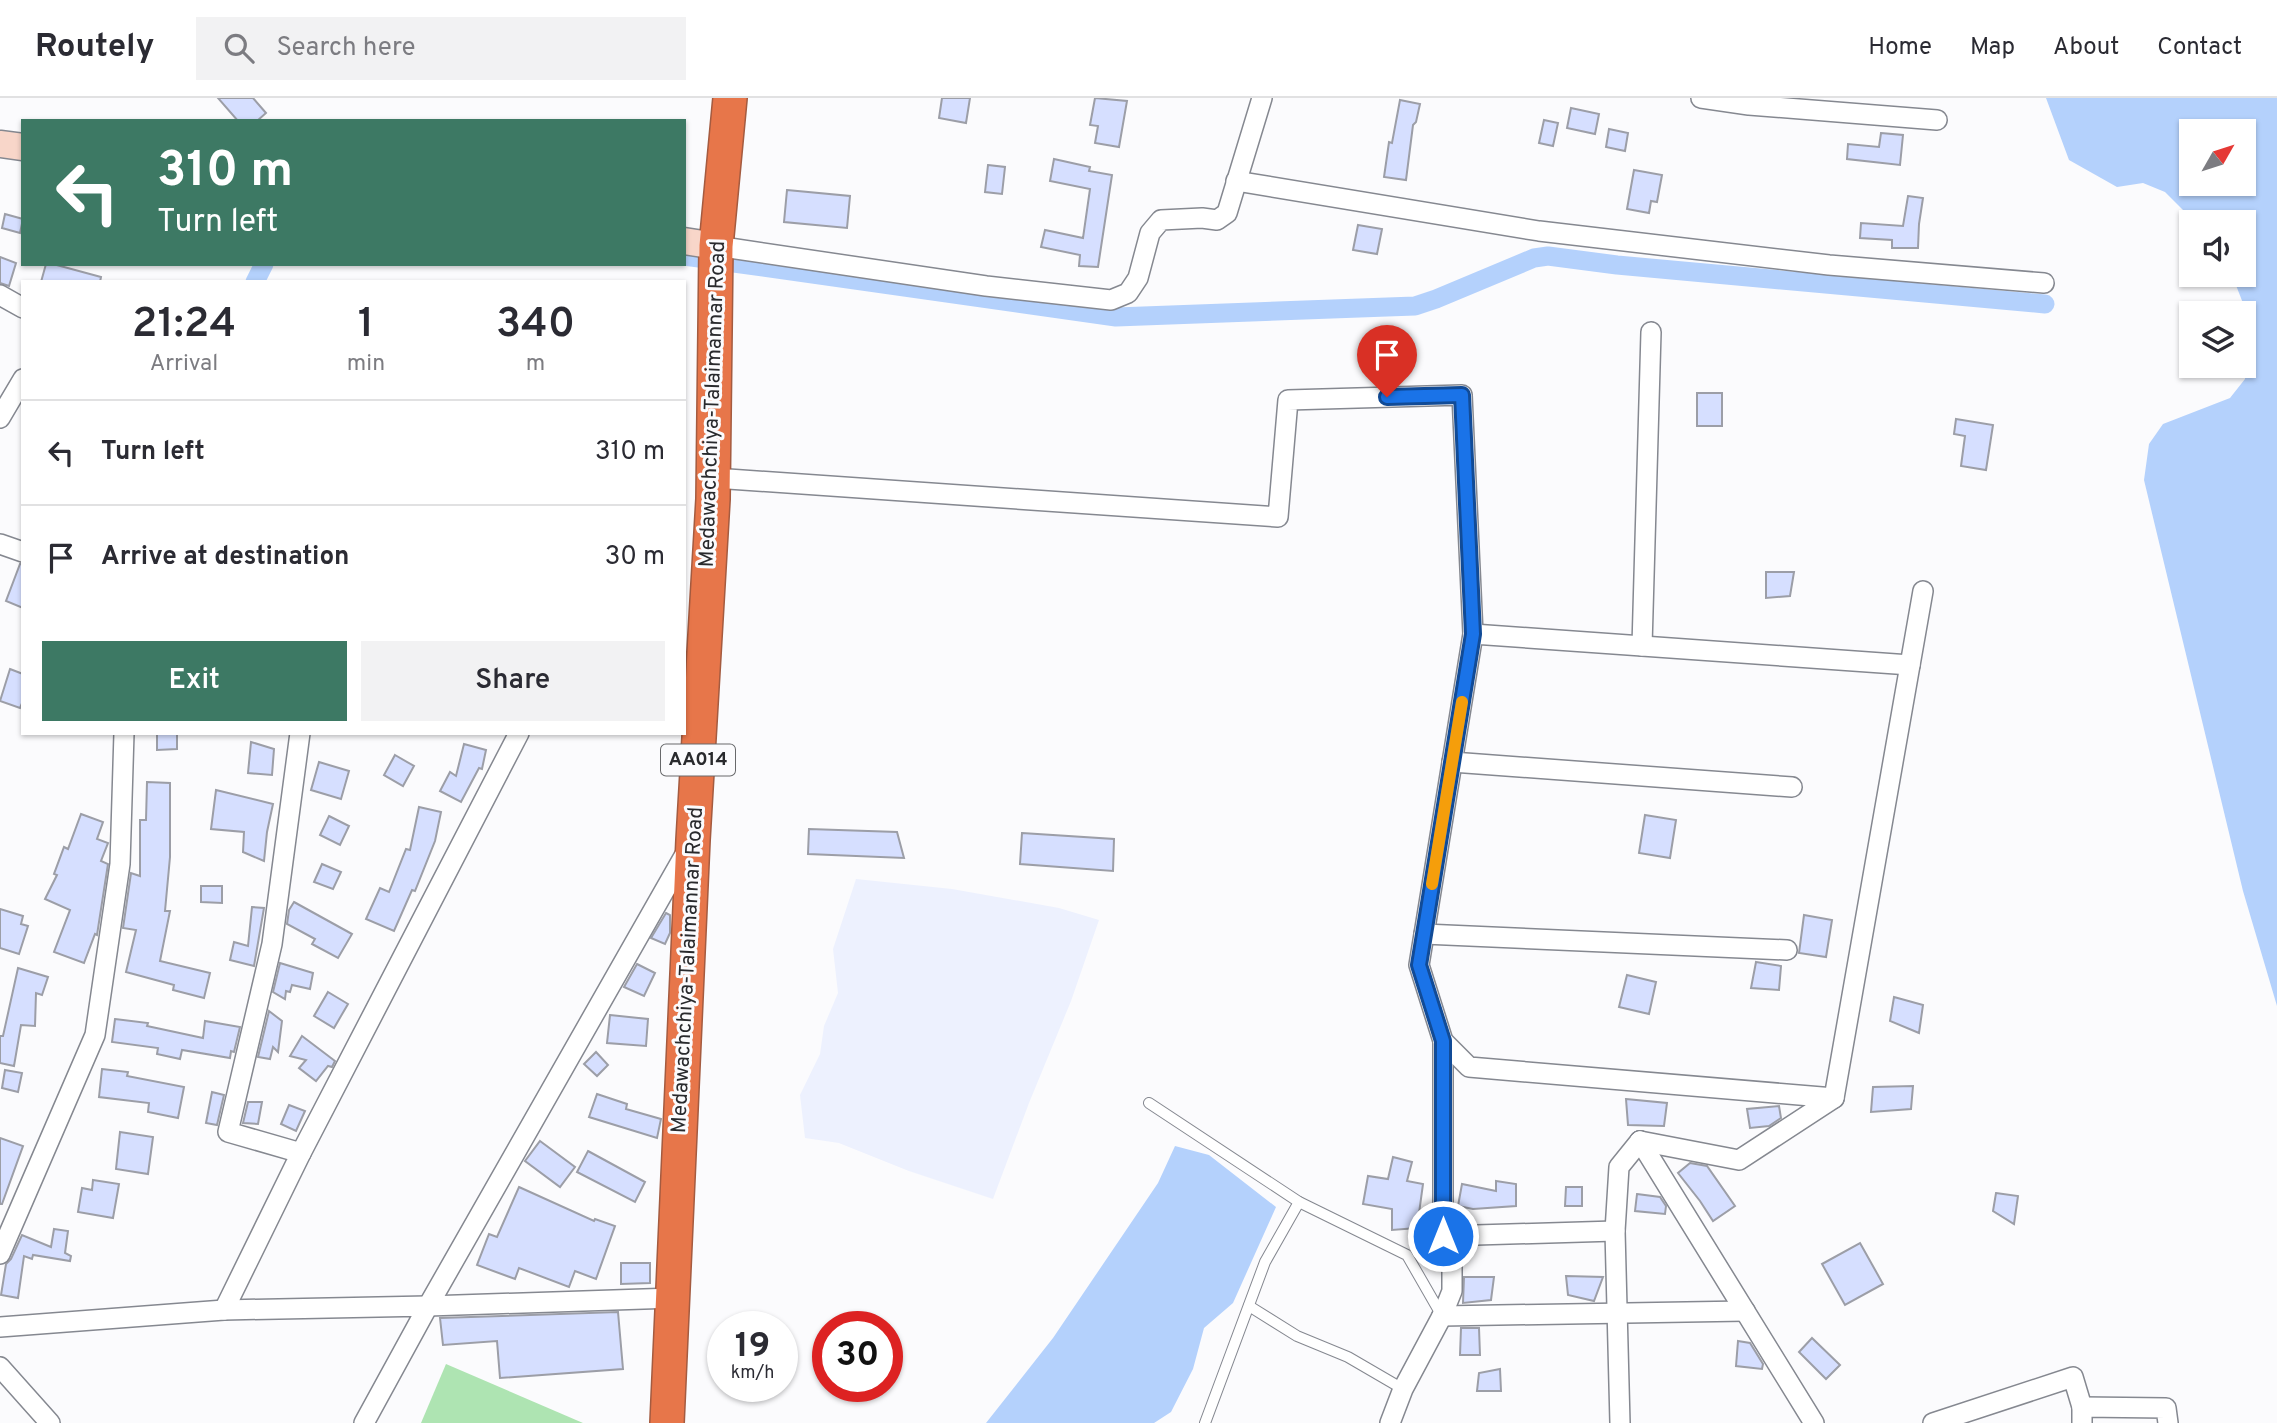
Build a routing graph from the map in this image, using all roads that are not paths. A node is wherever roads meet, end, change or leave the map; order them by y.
1 (730, 98) edge
2 (1262, 98) edge
3 (1712, 99) edge
4 (1937, 120) dead end
5 (0, 144) edge
6 (21, 147) edge
7 (1236, 181) junction
8 (700, 243) edge
9 (2044, 283) dead end
10 (0, 295) edge
11 (21, 307) edge
12 (1651, 332) dead end
13 (21, 382) edge
14 (0, 418) edge
15 (714, 478) junction
16 (0, 544) edge
17 (21, 551) edge
18 (1923, 591) dead end
19 (1473, 634) junction
20 (1642, 646) junction
21 (1910, 665) junction
22 (124, 735) edge
23 (300, 735) edge
24 (518, 735) edge
25 (1452, 762) junction
26 (1792, 787) dead end
27 (693, 840) junction
28 (1424, 934) junction
29 (1787, 950) dead end
30 (1443, 1041) junction
31 (1834, 1098) junction
32 (1149, 1103) dead end
33 (1640, 1141) junction
34 (301, 1153) junction
35 (1299, 1202) junction
36 (1615, 1231) junction
37 (1443, 1236) junction
38 (0, 1254) edge
39 (674, 1298) junction
40 (428, 1306) junction
41 (1249, 1306) junction
42 (224, 1310) junction
43 (1745, 1311) junction
44 (1618, 1312) junction
45 (1442, 1316) junction
46 (0, 1327) edge
47 (0, 1367) edge
48 (1403, 1389) junction
49 (2082, 1415) edge
50 (50, 1423) edge
51 (364, 1423) edge
52 (667, 1423) edge
53 (1205, 1423) edge
54 (1390, 1423) edge
55 (1620, 1423) edge
56 (1814, 1423) edge
57 (1933, 1423) edge
58 (2168, 1423) edge

1 - 8 highway, Medawachchiya-Talaimannar Road / AA014
2 - 7 street
3 - 4 street
5 - 6 street
7 - 8 street
7 - 9 street
8 - 15 highway, Medawachchiya-Talaimannar Road / AA014
10 - 11 street
12 - 20 street
13 - 14 street
15 - 19 street
15 - 27 highway, Medawachchiya-Talaimannar Road / AA014
16 - 17 street
18 - 21 street
19 - 20 street
19 - 25 street
20 - 21 street
21 - 31 street
22 - 38 street
23 - 34 street
24 - 34 street
25 - 26 street
25 - 28 street
27 - 39 highway, Medawachchiya-Talaimannar Road / AA014
27 - 40 street
28 - 29 street
28 - 30 street
30 - 31 street
30 - 37 street
31 - 33 street
32 - 35 lane
33 - 36 street
33 - 43 street
34 - 42 street
35 - 41 lane
35 - 45 lane
36 - 37 street
36 - 44 street
37 - 45 street
39 - 40 street
39 - 52 highway, Medawachchiya-Talaimannar Road / AA014
40 - 42 street
40 - 51 street
41 - 48 lane
41 - 53 lane
42 - 46 street
43 - 44 street
43 - 56 street
44 - 45 street
44 - 55 street
45 - 48 street
47 - 50 street
48 - 54 street
49 - 57 street
49 - 58 street

